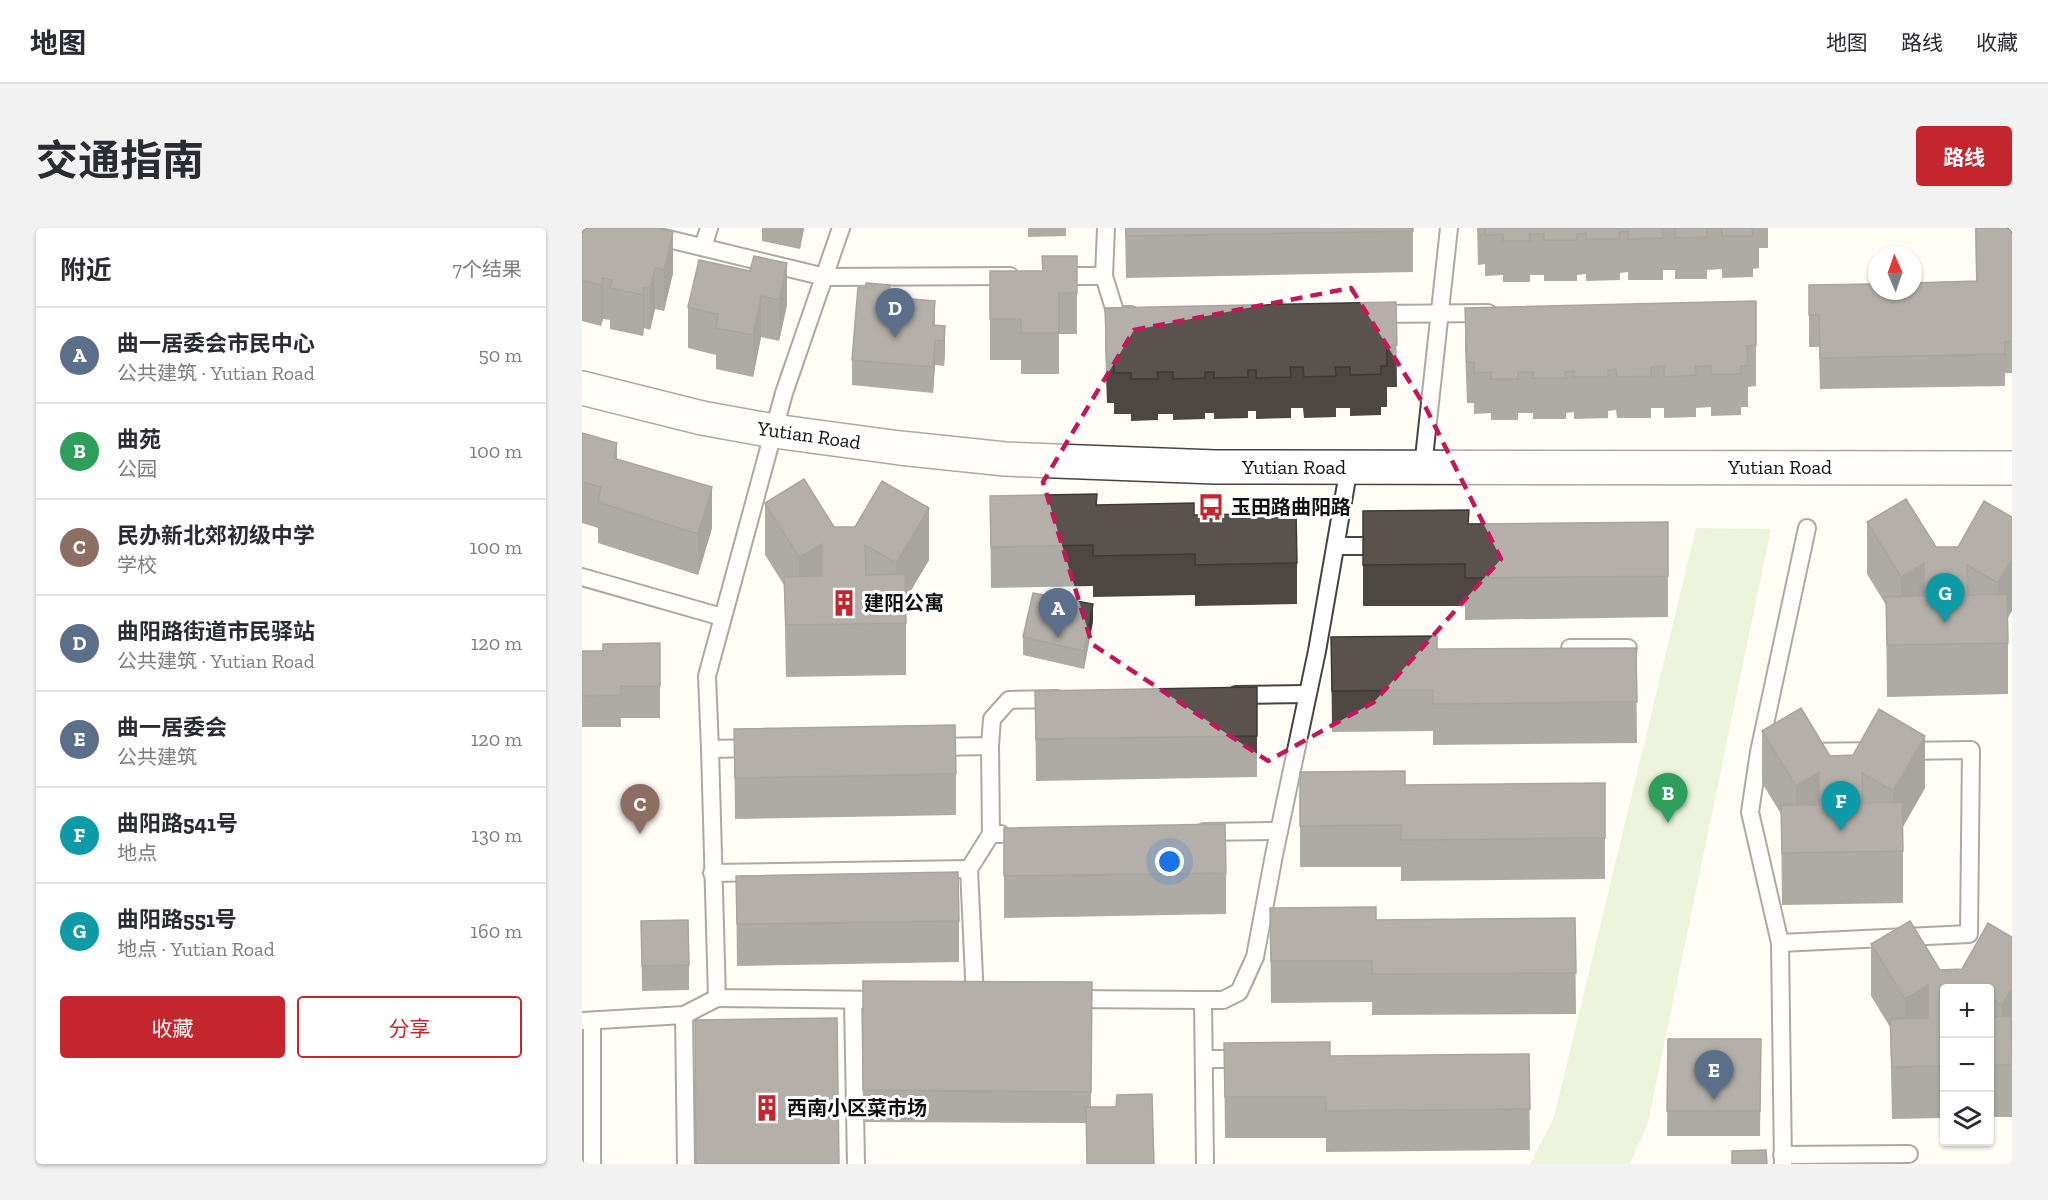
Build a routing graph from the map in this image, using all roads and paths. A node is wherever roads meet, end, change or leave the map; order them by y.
1 (623, 228) edge
2 (709, 228) edge
3 (842, 228) edge
4 (1106, 228) edge
5 (1449, 228) edge
6 (703, 247) junction
7 (1104, 276) junction
8 (825, 277) junction
9 (1439, 313) junction
10 (1509, 313) edge
11 (1355, 314) edge
12 (1152, 315) edge
13 (582, 388) edge
14 (774, 431) junction
15 (1349, 467) junction
16 (1423, 467) junction
17 (2012, 468) edge
18 (1807, 528) dead end
19 (1336, 546) junction
20 (1406, 546) edge
21 (582, 577) edge
22 (722, 617) junction
23 (1556, 648) edge
24 (1628, 648) edge
25 (1307, 694) junction
26 (1224, 695) edge
27 (1069, 699) edge
28 (990, 746) junction
29 (920, 747) edge
30 (768, 748) edge
31 (710, 749) junction
32 (1794, 752) edge
33 (1279, 831) junction
34 (1187, 832) edge
35 (991, 834) junction
36 (1014, 834) edge
37 (969, 869) junction
38 (712, 873) junction
39 (1780, 943) junction
40 (717, 998) junction
41 (898, 999) edge
42 (998, 999) edge
43 (1055, 999) edge
44 (853, 1000) junction
45 (1203, 1000) junction
46 (684, 1015) junction
47 (587, 1021) edge
48 (1204, 1059) junction
49 (1263, 1059) edge
50 (1909, 1154) dead end
51 (589, 1158) edge
52 (1782, 1160) edge
53 (686, 1164) edge
54 (856, 1164) edge
55 (1205, 1164) edge

1 - 6 lane
2 - 6 lane
3 - 8 lane
4 - 7 lane
5 - 9 lane
6 - 8 lane
7 - 8 lane
7 - 12 lane
8 - 14 lane
9 - 10 lane
9 - 11 lane
9 - 16 lane
13 - 14 street, Yutian Road
14 - 15 street, Yutian Road
14 - 22 lane
15 - 16 street, Yutian Road
15 - 19 lane
16 - 17 street, Yutian Road
18 - 39 lane
19 - 20 lane
19 - 25 lane
21 - 22 lane
22 - 31 lane
23 - 24 lane
25 - 26 lane
25 - 33 lane
27 - 28 lane
28 - 29 lane
28 - 35 lane
30 - 31 lane
31 - 38 lane
32 - 39 lane
33 - 34 lane
33 - 45 lane
35 - 36 lane
35 - 37 lane
37 - 38 lane
37 - 42 lane
38 - 40 lane
39 - 52 lane
40 - 44 lane
40 - 46 lane
41 - 44 lane
43 - 45 lane
44 - 54 lane
45 - 48 lane
46 - 47 lane
46 - 53 lane
47 - 51 lane
48 - 49 lane
48 - 55 lane
50 - 52 lane

